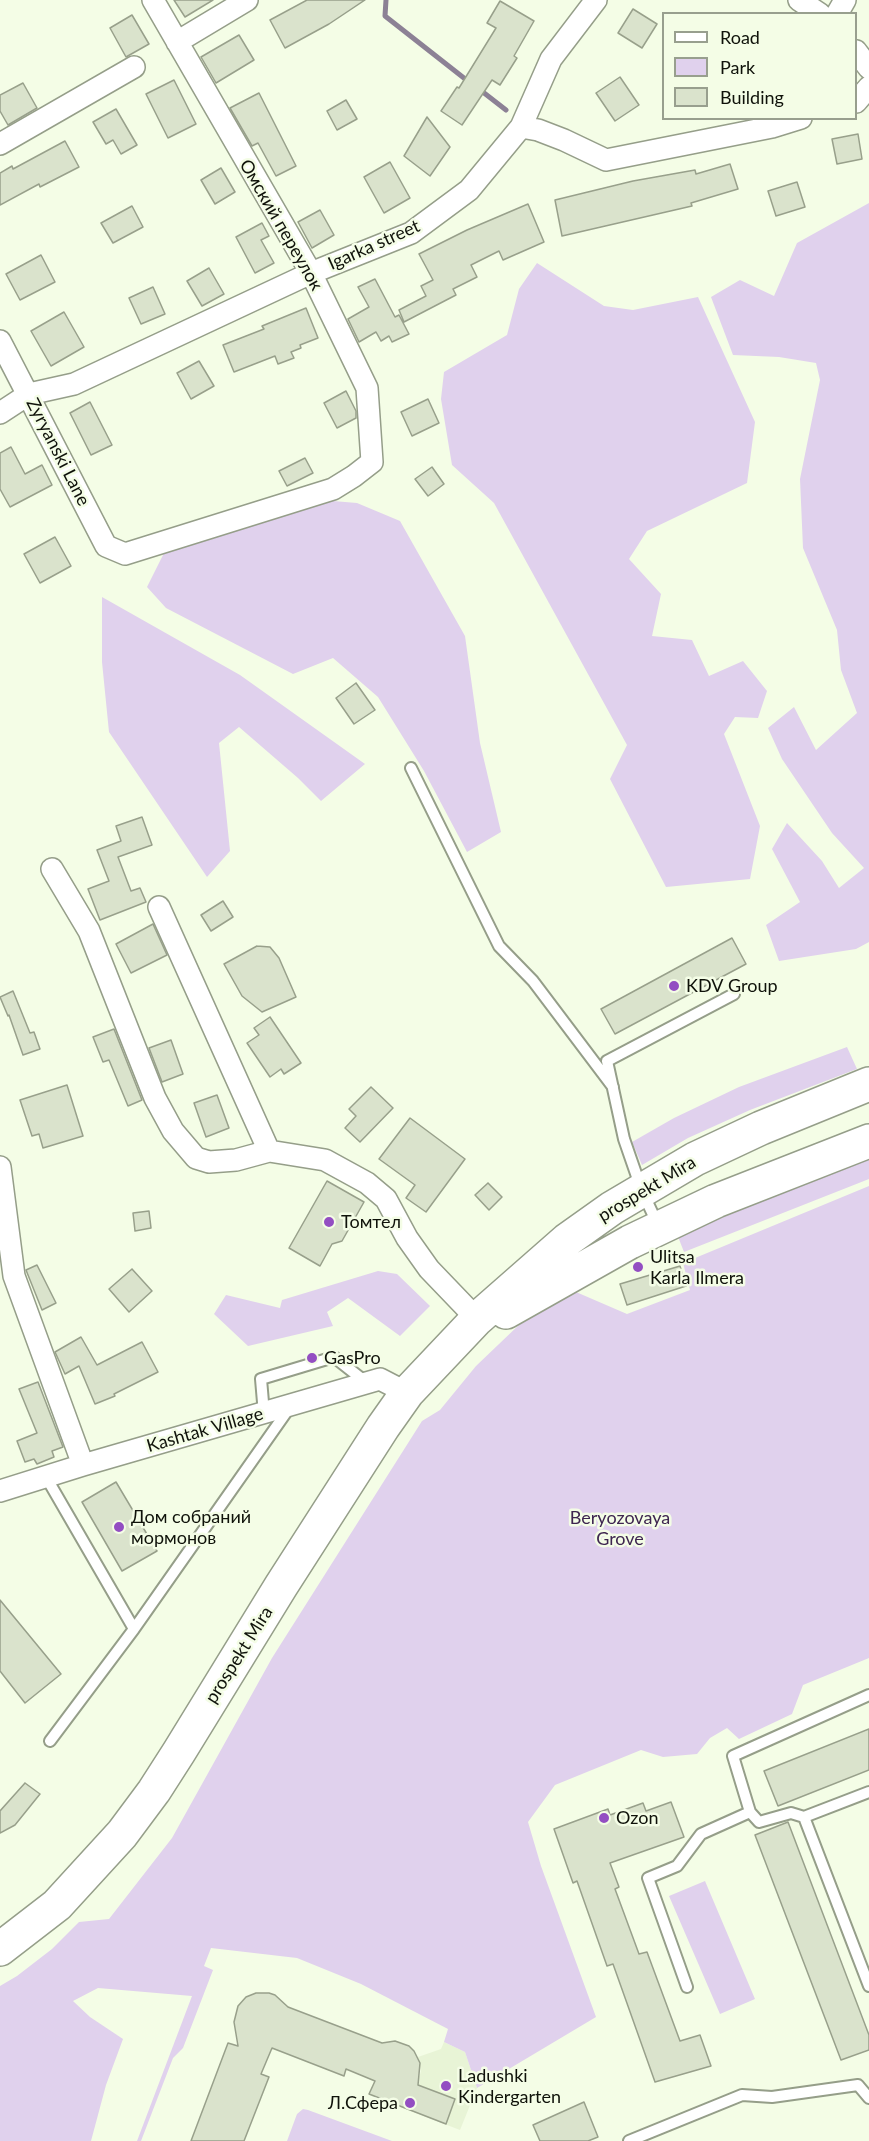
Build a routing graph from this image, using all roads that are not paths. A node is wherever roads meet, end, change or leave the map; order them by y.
1 (153, 0) edge
2 (247, 0) edge
3 (596, 0) edge
4 (799, 0) edge
5 (817, 12) edge
6 (177, 42) junction
7 (857, 53) edge
8 (134, 67) dead end
9 (869, 68) edge
10 (869, 87) edge
11 (857, 100) edge
12 (795, 120) edge
13 (521, 127) junction
14 (0, 144) edge
15 (311, 273) junction
16 (0, 341) edge
17 (29, 394) junction
18 (0, 413) edge
19 (125, 554) joint
20 (411, 768) dead end
21 (52, 869) dead end
22 (159, 907) dead end
23 (734, 994) dead end
24 (869, 1084) edge
25 (613, 1087) junction
26 (869, 1141) edge
27 (269, 1151) junction
28 (0, 1167) edge
29 (642, 1191) junction
30 (659, 1228) junction
31 (466, 1330) junction
32 (367, 1383) junction
33 (408, 1394) junction
34 (291, 1406) junction
35 (264, 1414) junction
36 (83, 1465) junction
37 (46, 1477) junction
38 (0, 1491) edge
39 (134, 1629) junction
40 (869, 1695) edge
41 (50, 1741) dead end
42 (869, 1792) edge
43 (750, 1812) junction
44 (804, 1817) junction
45 (0, 1949) edge
46 (869, 1986) edge
47 (687, 1987) dead end
48 (869, 2098) edge
49 (629, 2141) edge

1 - 6 street, Омский переулок
2 - 6 street
3 - 13 street, Igarka street
4 - 5 street
6 - 15 street, Омский переулок
7 - 9 street
8 - 14 street
10 - 11 street
12 - 13 street
13 - 15 street, Igarka street
15 - 17 street, Igarka street
15 - 19 street, Омский переулок
16 - 17 street, Zyryanski Lane
17 - 18 street, Igarka street
17 - 19 street, Zyryanski Lane
20 - 25 lane
21 - 27 street
22 - 27 street
23 - 25 lane
24 - 29 main road, prospekt Mira
25 - 29 lane
26 - 30 main road, prospekt Mira
27 - 31 street
28 - 36 street
29 - 30 lane
29 - 31 main road, prospekt Mira
30 - 31 main road, prospekt Mira
31 - 33 main road, prospekt Mira
32 - 33 street, Kashtak Village
32 - 34 street, Kashtak Village
32 - 35 lane
33 - 45 main road, prospekt Mira
34 - 35 street, Kashtak Village
34 - 39 lane
35 - 36 street, Kashtak Village
36 - 37 street, Kashtak Village
37 - 38 street, Kashtak Village
37 - 39 lane
39 - 41 lane
40 - 43 lane
42 - 44 lane
43 - 44 lane
43 - 47 lane
44 - 46 lane
48 - 49 lane

